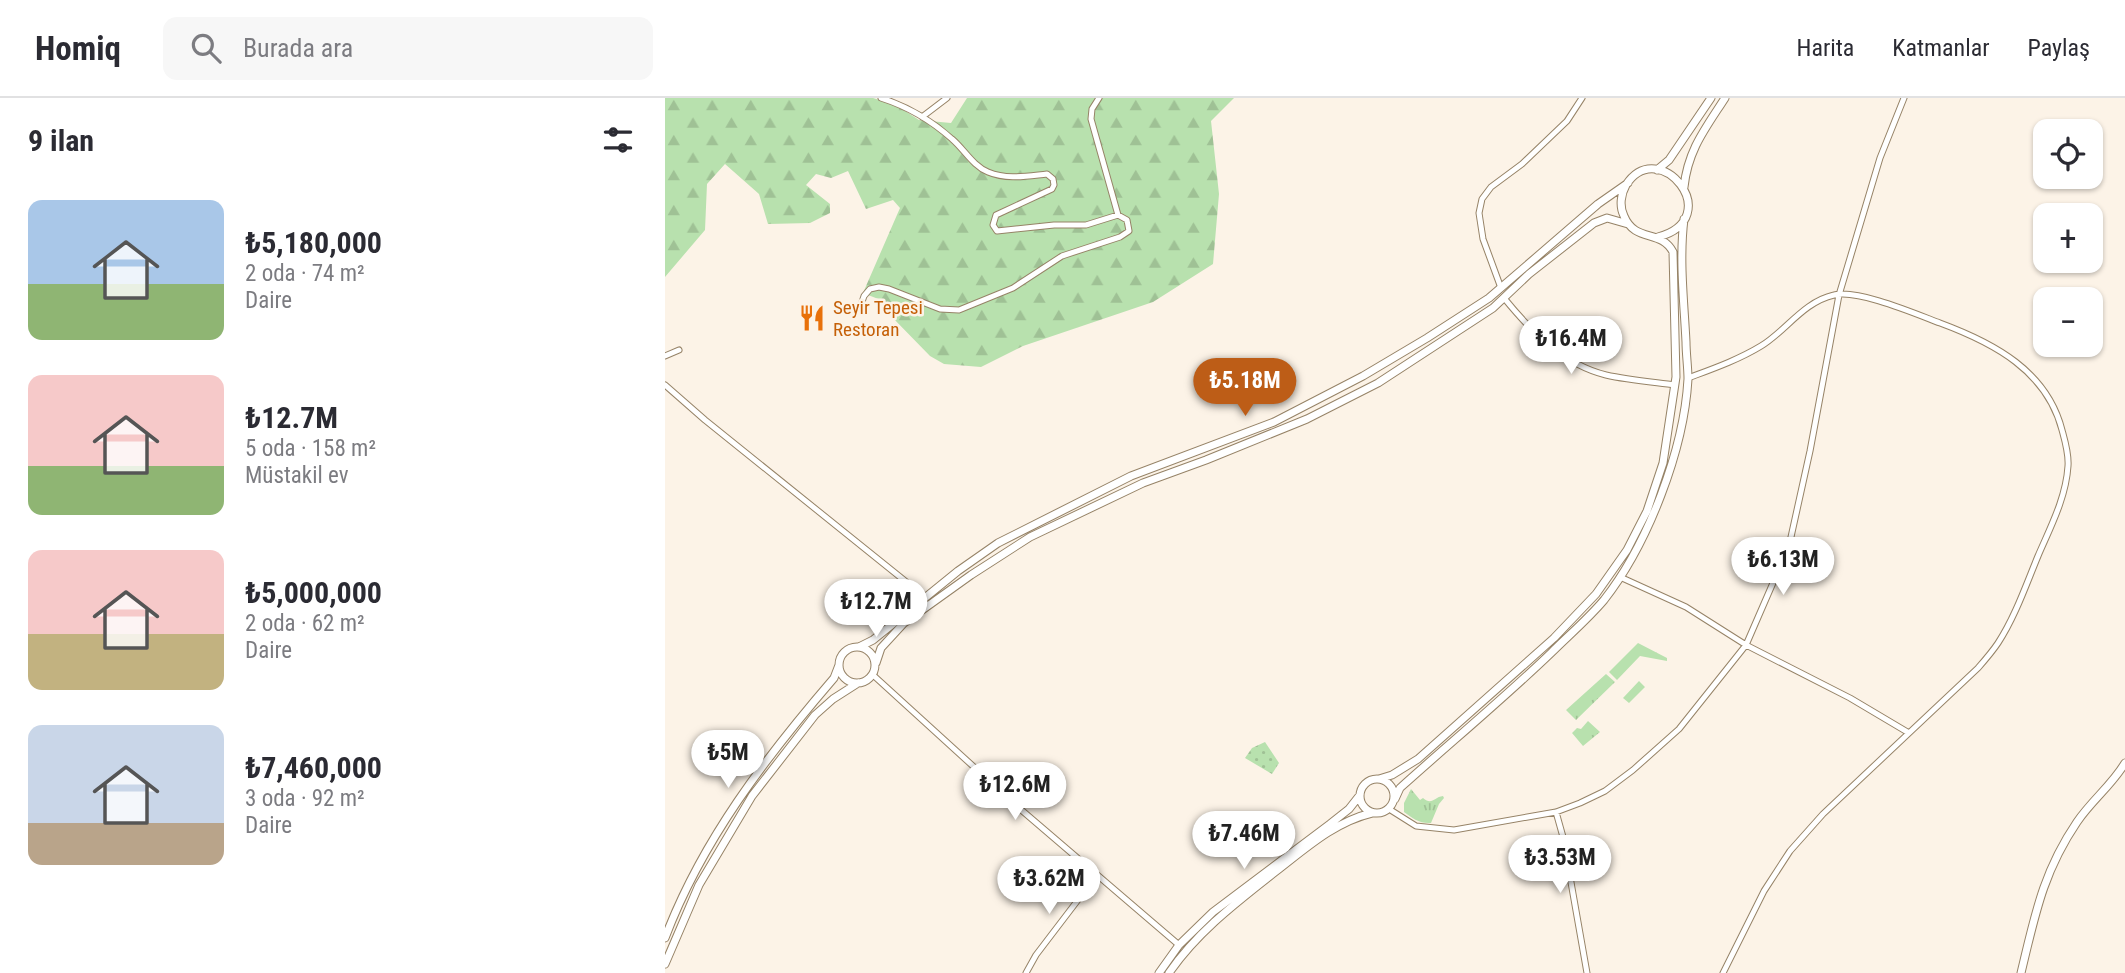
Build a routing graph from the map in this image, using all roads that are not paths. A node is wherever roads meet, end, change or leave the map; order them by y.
1 (881, 98) edge
2 (947, 98) edge
3 (1099, 98) edge
4 (1582, 98) edge
5 (1711, 98) edge
6 (1725, 98) edge
7 (1904, 98) edge
8 (922, 117) junction
9 (1657, 170) junction
10 (1628, 183) junction
11 (1684, 187) junction
12 (1118, 215) junction
13 (1684, 219) junction
14 (1628, 224) junction
15 (1658, 237) junction
16 (1500, 288) junction
17 (1839, 295) junction
18 (1504, 298) junction
19 (860, 308) dead end
20 (679, 350) dead end
21 (665, 356) edge
22 (1688, 378) junction
23 (665, 385) edge
24 (1675, 385) junction
25 (1620, 577) junction
26 (925, 597) junction
27 (1746, 645) junction
28 (859, 647) junction
29 (876, 663) junction
30 (839, 665) junction
31 (873, 675) junction
32 (858, 683) junction
33 (1909, 733) junction
34 (2125, 763) edge
35 (1379, 779) junction
36 (1360, 795) junction
37 (1395, 799) junction
38 (1389, 809) junction
39 (1556, 812) junction
40 (1372, 813) junction
41 (1097, 875) junction
42 (665, 938) edge
43 (1179, 945) junction
44 (665, 964) edge
45 (1026, 973) edge
46 (1159, 973) edge
47 (1168, 973) edge
48 (1587, 973) edge
49 (1723, 973) edge
50 (2021, 973) edge

1 - 8 street
2 - 8 street
3 - 12 street
4 - 16 street
5 - 9 street
6 - 11 street
7 - 17 street
8 - 12 street
9 - 10 street
9 - 11 street
10 - 14 street
10 - 16 street
11 - 13 street
12 - 19 street
13 - 15 street
13 - 22 street
14 - 15 street
14 - 18 street
15 - 24 street
16 - 26 street
17 - 22 street
17 - 27 street
17 - 33 street
18 - 24 street
18 - 29 street
20 - 21 street
22 - 25 street
23 - 26 street
24 - 35 street
25 - 27 street
25 - 37 street
26 - 28 street
27 - 33 street
27 - 39 street
28 - 29 street
28 - 30 street
29 - 31 street
30 - 32 street
30 - 42 street
31 - 32 street
31 - 41 street
32 - 44 street
33 - 49 street
34 - 50 street
35 - 36 street
35 - 37 street
36 - 40 street
36 - 43 street
37 - 38 street
38 - 39 street
38 - 40 street
39 - 48 street
40 - 47 street
41 - 43 street
41 - 45 street
43 - 46 street

